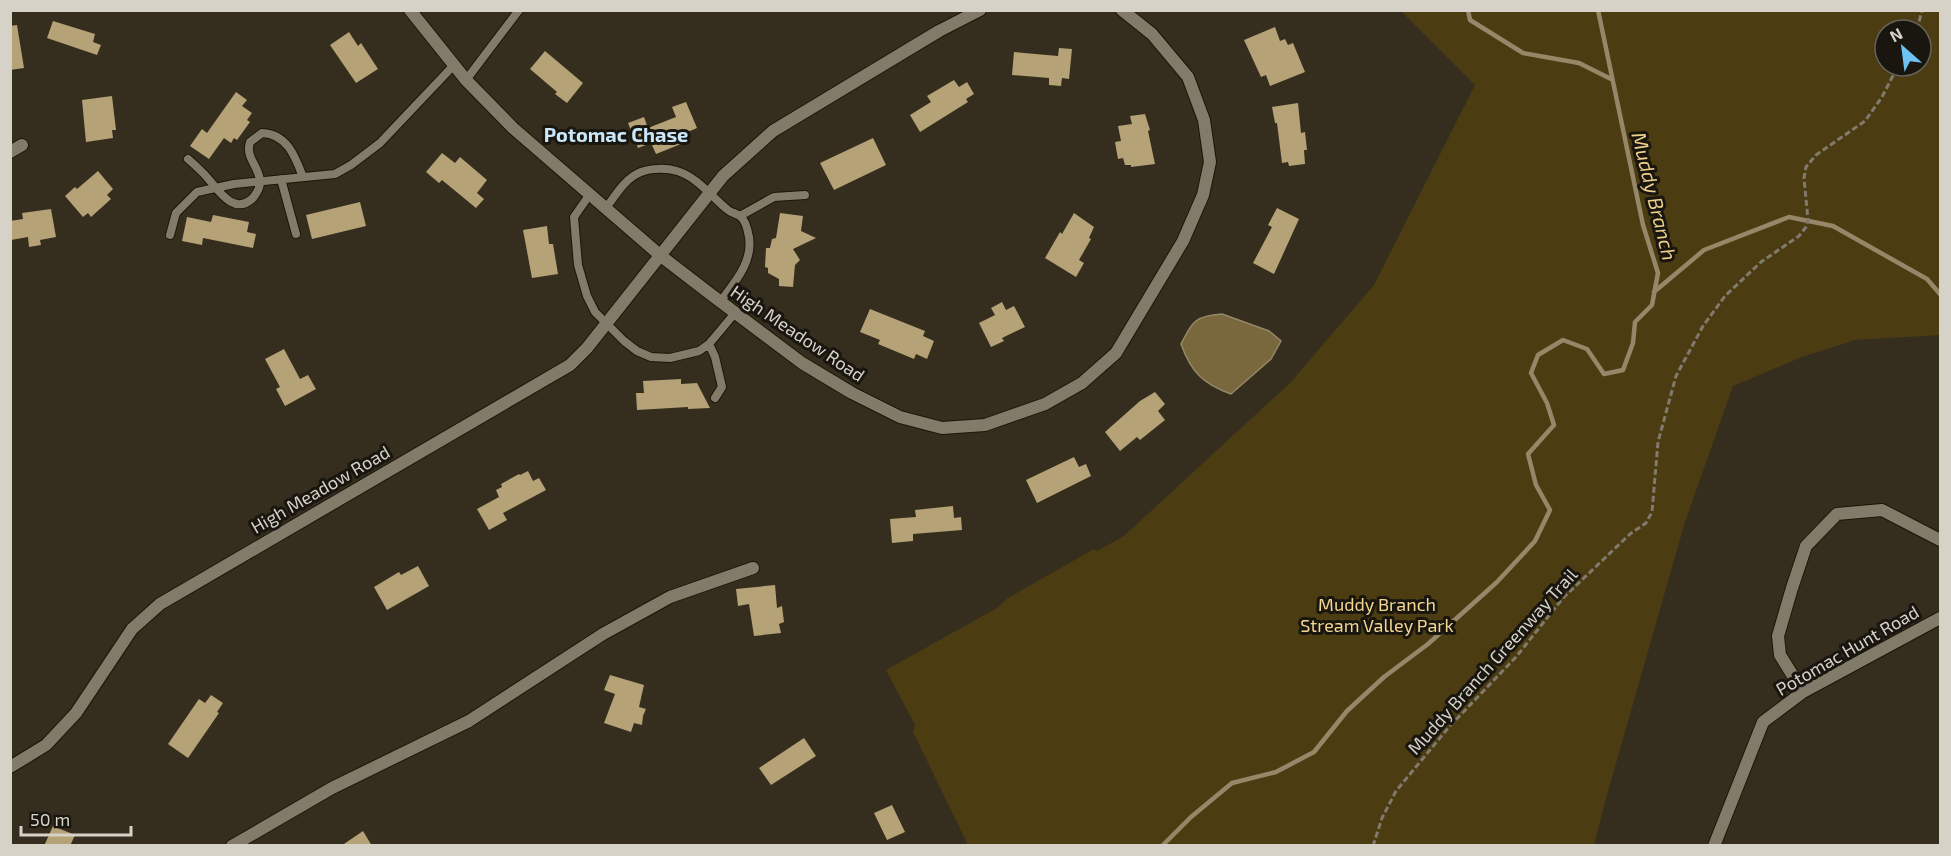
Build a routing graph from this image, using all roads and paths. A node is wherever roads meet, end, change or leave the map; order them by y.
1 (410, 10) edge
2 (519, 10) edge
3 (980, 10) edge
4 (1122, 10) edge
5 (454, 66) junction
6 (1892, 78) edge
7 (466, 80) junction
8 (22, 145) dead end
9 (10, 152) edge
10 (188, 159) dead end
11 (303, 177) junction
12 (281, 179) junction
13 (261, 181) junction
14 (215, 187) junction
15 (590, 194) junction
16 (710, 194) junction
17 (805, 195) dead end
18 (606, 208) junction
19 (740, 216) junction
20 (296, 234) dead end
21 (170, 235) dead end
22 (661, 256) junction
23 (720, 302) junction
24 (735, 313) junction
25 (606, 325) junction
26 (709, 344) junction
27 (715, 398) dead end
28 (1941, 540) edge
29 (753, 568) dead end
30 (1941, 618) edge
31 (1803, 692) junction
32 (10, 767) edge
33 (232, 846) edge
34 (1373, 846) edge
35 (1714, 846) edge

1 - 5 street
2 - 7 lane
3 - 16 street, High Meadow Road
4 - 24 street, High Meadow Road
5 - 7 street
5 - 11 lane
6 - 34 path, Muddy Branch Greenway Trail
7 - 15 street
8 - 9 street
10 - 14 lane
11 - 12 lane
11 - 13 lane
12 - 13 lane
12 - 20 lane
13 - 14 lane
13 - 14 lane
14 - 21 lane
15 - 18 street
15 - 25 lane
16 - 18 lane
16 - 19 lane
16 - 22 street, High Meadow Road
17 - 19 lane
18 - 22 street
19 - 23 lane
22 - 23 street, High Meadow Road
22 - 25 street, High Meadow Road
23 - 24 street, High Meadow Road
24 - 26 lane
25 - 26 lane
25 - 32 street, High Meadow Road
26 - 27 lane
28 - 31 street
29 - 33 street
30 - 31 street, Potomac Hunt Road
31 - 35 street, Potomac Hunt Road

